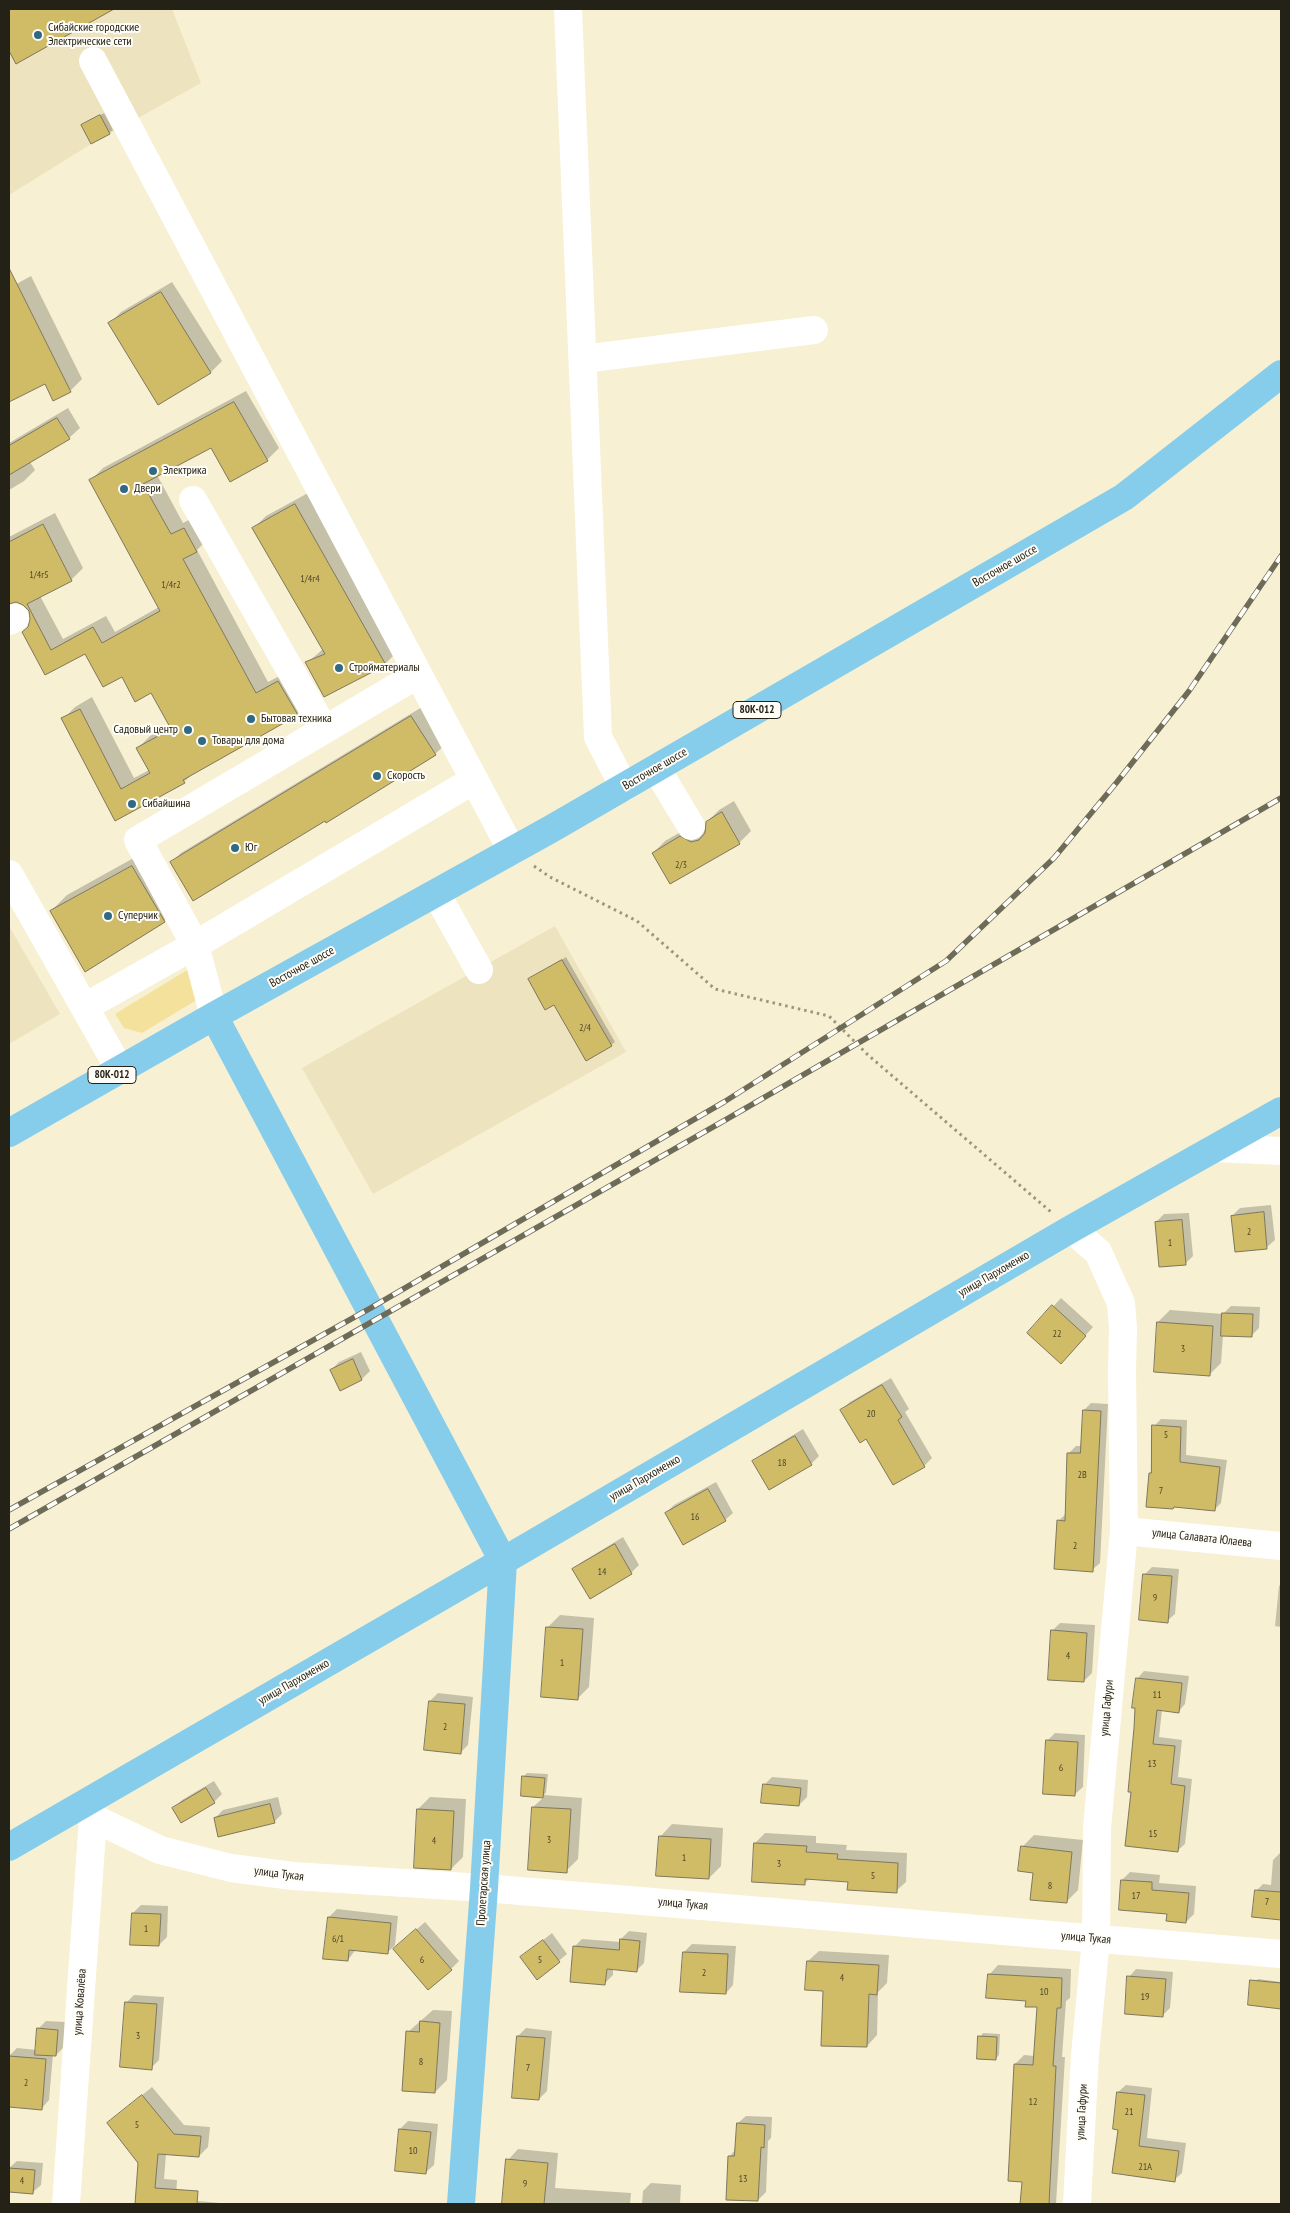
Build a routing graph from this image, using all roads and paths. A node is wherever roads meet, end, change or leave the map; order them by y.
1 (568, 9) edge
2 (93, 61) dead end
3 (814, 330) dead end
4 (583, 359) junction
5 (1281, 374) edge
6 (193, 500) dead end
7 (418, 675) junction
8 (324, 729) junction
9 (656, 768) junction
10 (474, 780) junction
11 (624, 787) junction
12 (691, 826) dead end
13 (512, 851) junction
14 (9, 874) edge
15 (436, 893) junction
16 (195, 945) junction
17 (479, 970) dead end
18 (85, 1007) junction
19 (214, 1016) junction
20 (120, 1070) junction
21 (1281, 1111) edge
22 (9, 1134) edge
23 (1215, 1148) junction
24 (1281, 1151) edge
25 (1071, 1229) junction
26 (1124, 1531) junction
27 (1281, 1546) edge
28 (503, 1561) junction
29 (90, 1810) junction
30 (9, 1847) edge
31 (484, 1888) junction
32 (1096, 1939) junction
33 (1281, 1954) edge
34 (66, 2204) edge
35 (461, 2204) edge
36 (1076, 2204) edge

1 - 4 street
2 - 7 street
3 - 4 street
4 - 11 street
5 - 9 main road, Восточное шоссе / 80К-012
6 - 8 street
7 - 8 street
7 - 10 street
8 - 16 street
9 - 11 main road, Восточное шоссе / 80К-012
9 - 12 street
10 - 13 street
10 - 16 street
11 - 13 main road, Восточное шоссе / 80К-012
13 - 15 main road, Восточное шоссе / 80К-012
13 - 25 path
14 - 18 street
15 - 17 street
15 - 19 main road, Восточное шоссе / 80К-012
16 - 18 street
16 - 19 street
18 - 20 street
19 - 20 main road, Восточное шоссе / 80К-012
19 - 28 main road
20 - 22 main road, Восточное шоссе / 80К-012
21 - 23 main road, улица Пархоменко
23 - 24 street
23 - 25 main road, улица Пархоменко
25 - 26 street, улица Гафури
25 - 28 main road, улица Пархоменко
26 - 27 street, улица Салавата Юлаева
26 - 32 street, улица Гафури
28 - 29 main road, улица Пархоменко
28 - 31 main road, Пролетарская улица
29 - 30 main road, улица Пархоменко
29 - 31 street, улица Тукая
29 - 34 street, улица Ковалёва
31 - 32 street, улица Тукая
31 - 35 main road, Пролетарская улица
32 - 33 street, улица Тукая
32 - 36 street, улица Гафури

